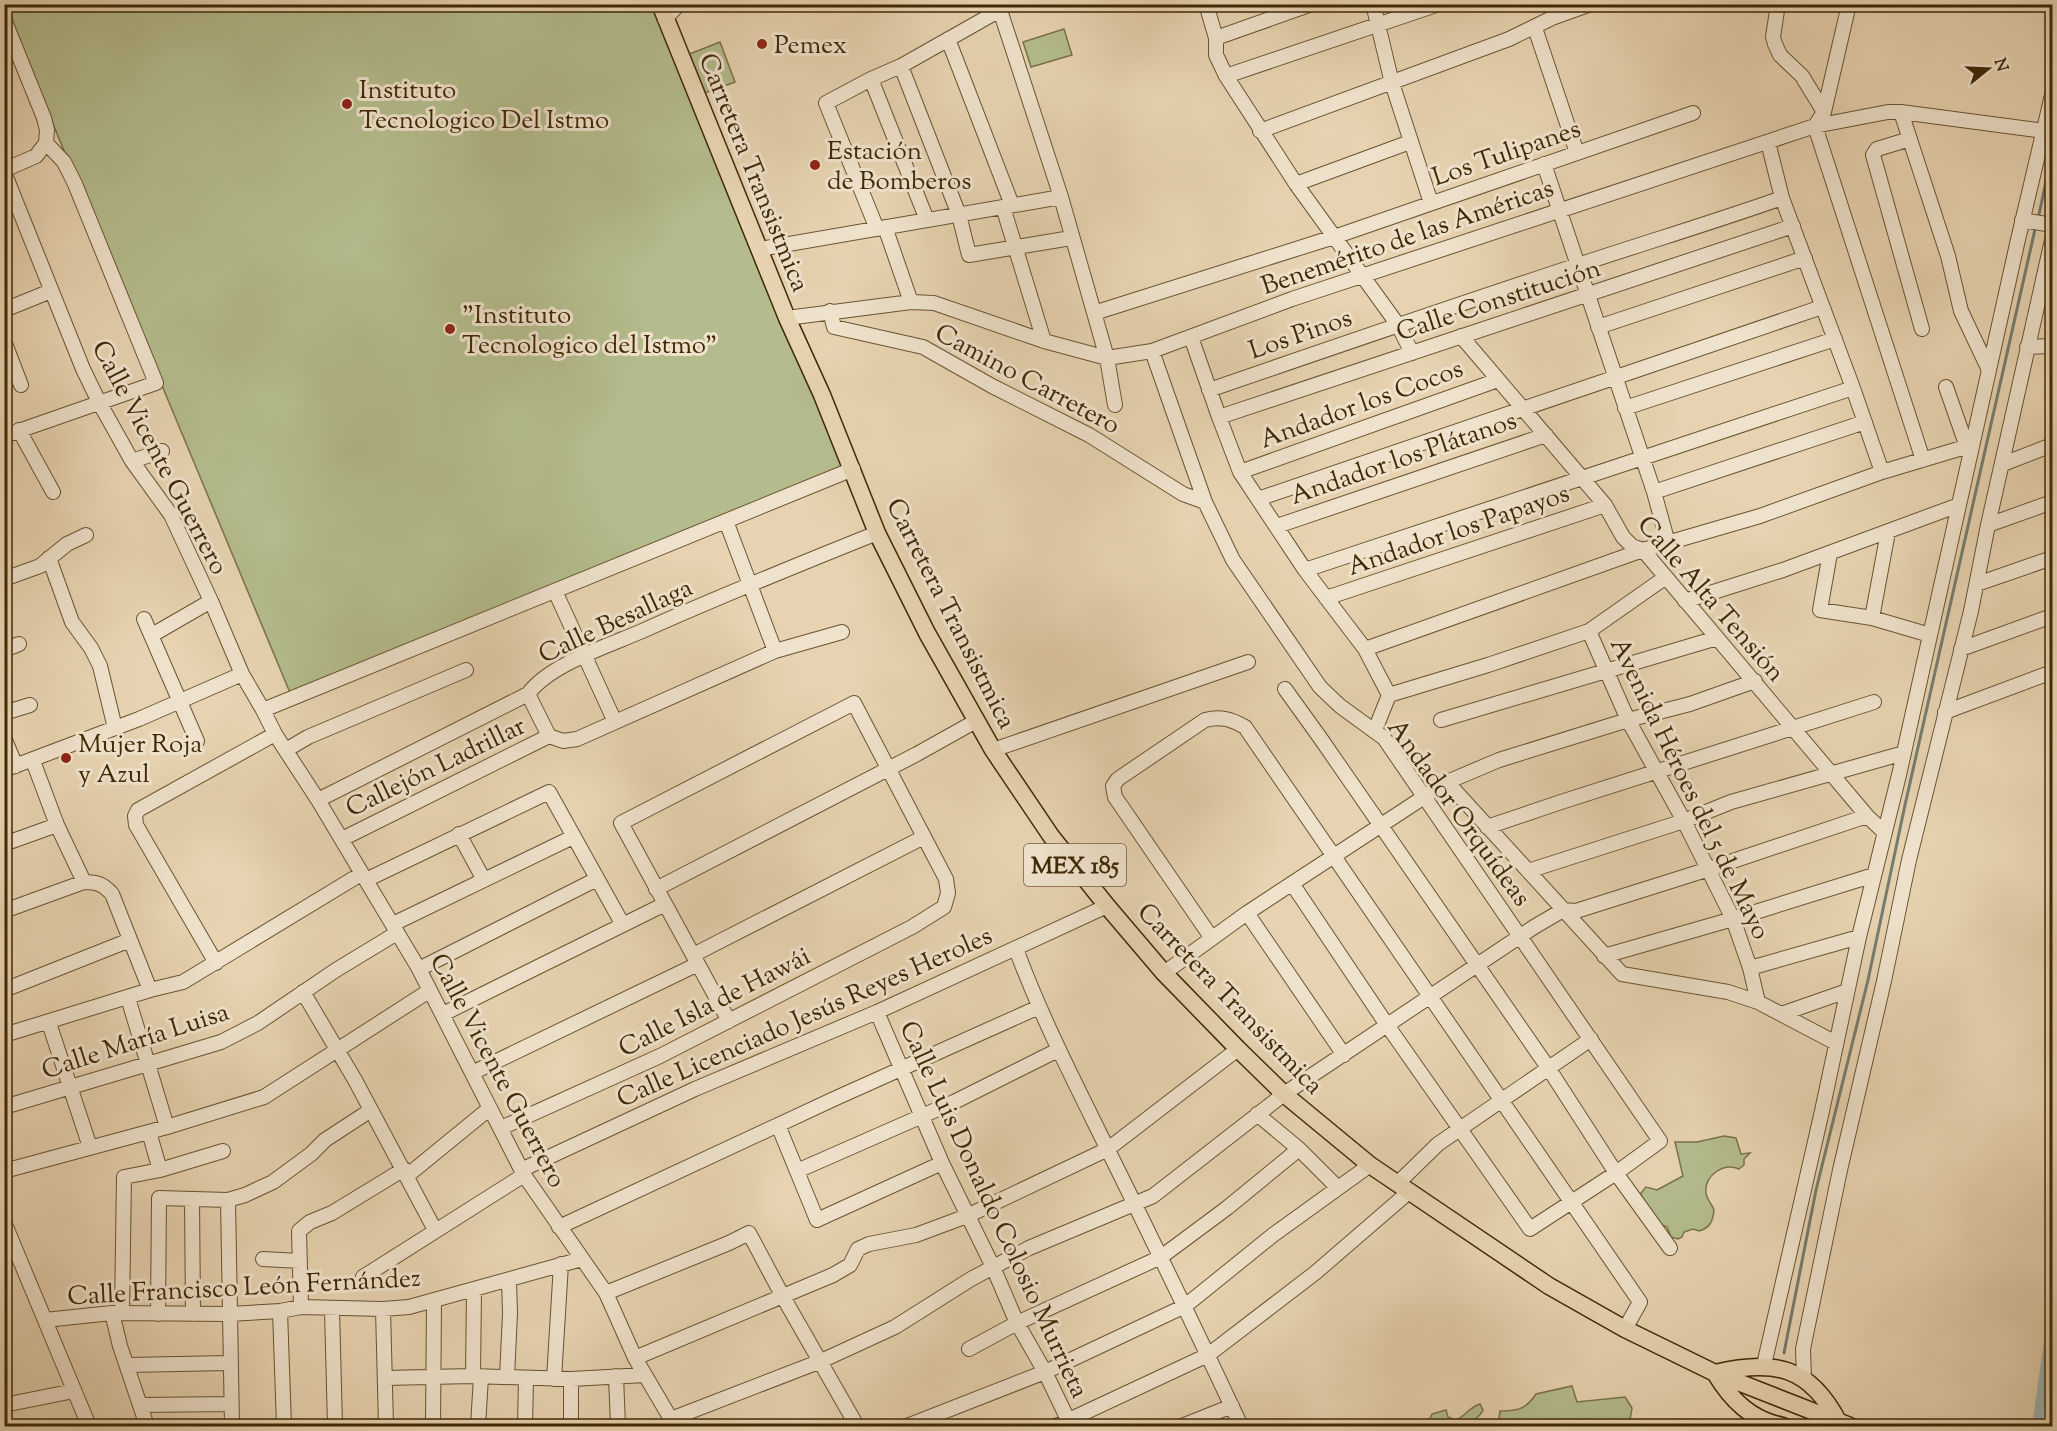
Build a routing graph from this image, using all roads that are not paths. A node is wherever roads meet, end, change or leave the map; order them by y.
1 (679, 4) edge
2 (1206, 4) edge
3 (1312, 4) edge
4 (1373, 4) edge
5 (1439, 4) edge
6 (1591, 4) edge
7 (1778, 4) edge
8 (1850, 4) edge
9 (999, 7) edge
10 (663, 12) edge
11 (4, 20) edge
12 (1377, 25) junction
13 (1535, 28) junction
14 (1216, 38) junction
15 (948, 39) junction
16 (902, 66) junction
17 (1226, 76) junction
18 (871, 79) junction
19 (1392, 83) junction
20 (2052, 95) edge
21 (1824, 112) junction
22 (1901, 112) junction
23 (1693, 113) dead end
24 (1815, 126) junction
25 (1260, 131) junction
26 (2044, 131) junction
27 (1910, 139) junction
28 (1410, 142) junction
29 (1768, 142) junction
30 (46, 143) junction
31 (1577, 153) junction
32 (1545, 164) junction
33 (4, 171) edge
34 (1296, 184) junction
35 (1061, 197) junction
36 (1782, 198) junction
37 (1431, 203) junction
38 (1007, 206) junction
39 (1560, 210) junction
40 (959, 214) junction
41 (927, 220) junction
42 (2026, 221) junction
43 (2050, 225) edge
44 (1793, 226) junction
45 (881, 228) junction
46 (1335, 237) junction
47 (1071, 238) junction
48 (2052, 240) edge
49 (1014, 247) junction
50 (760, 249) junction
51 (1805, 258) junction
52 (1577, 265) junction
53 (1362, 276) junction
54 (51, 291) junction
55 (1587, 295) junction
56 (911, 302) junction
57 (1822, 307) junction
58 (4, 310) edge
59 (830, 311) junction
60 (1094, 313) junction
61 (787, 318) junction
62 (1398, 325) junction
63 (1598, 327) junction
64 (1922, 329) dead end
65 (1461, 336) junction
66 (1191, 337) junction
67 (1835, 339) junction
68 (4, 341) edge
69 (1044, 341) junction
70 (2052, 346) edge
71 (2027, 347) junction
72 (1152, 351) junction
73 (1412, 353) junction
74 (1107, 358) junction
75 (1989, 370) junction
76 (1614, 377) junction
77 (1498, 380) junction
78 (21, 386) dead end
79 (1946, 387) dead end
80 (1853, 388) junction
81 (1209, 390) junction
82 (99, 402) junction
83 (1115, 405) dead end
84 (1523, 408) junction
85 (1625, 408) junction
86 (1219, 417) junction
87 (1865, 422) junction
88 (19, 430) junction
89 (1546, 435) junction
90 (4, 436) edge
91 (2052, 445) edge
92 (1970, 446) junction
93 (162, 451) dead end
94 (1642, 457) junction
95 (1923, 460) junction
96 (132, 462) junction
97 (2003, 464) junction
98 (853, 469) junction
99 (1240, 472) junction
100 (1882, 472) junction
101 (1581, 477) junction
102 (53, 492) dead end
103 (1654, 492) junction
104 (1258, 499) junction
105 (1205, 502) junction
106 (2052, 502) edge
107 (1605, 505) junction
108 (1959, 505) junction
109 (726, 521) junction
110 (1988, 525) junction
111 (1277, 526) junction
112 (1888, 532) junction
113 (878, 533) junction
114 (86, 535) dead end
115 (1668, 543) junction
116 (1643, 550) junction
117 (1830, 553) junction
118 (49, 558) junction
119 (2052, 558) edge
120 (1305, 570) junction
121 (1666, 577) junction
122 (4, 579) edge
123 (751, 583) junction
124 (1977, 584) junction
125 (555, 591) junction
126 (1326, 598) junction
127 (212, 601) junction
128 (1684, 601) junction
129 (2052, 616) edge
130 (144, 618) dead end
131 (1872, 618) junction
132 (1589, 631) junction
133 (842, 632) dead end
134 (152, 634) junction
135 (1930, 635) junction
136 (1717, 638) junction
137 (19, 644) dead end
138 (1365, 649) junction
139 (1961, 649) junction
140 (4, 650) edge
141 (775, 651) junction
142 (585, 656) junction
143 (1248, 662) dead end
144 (466, 670) dead end
145 (1606, 671) junction
146 (2052, 672) edge
147 (242, 674) junction
148 (1755, 681) junction
149 (1285, 689) dead end
150 (528, 694) junction
151 (1389, 695) junction
152 (180, 701) junction
153 (1874, 702) dead end
154 (30, 705) dead end
155 (263, 710) junction
156 (1945, 712) junction
157 (4, 713) edge
158 (1441, 720) dead end
159 (1628, 720) junction
160 (976, 721) junction
161 (615, 722) junction
162 (1793, 727) junction
163 (115, 728) junction
164 (1375, 730) junction
165 (275, 734) junction
166 (549, 736) junction
167 (4, 738) edge
168 (197, 741) dead end
169 (286, 750) junction
170 (993, 750) junction
171 (1904, 753) junction
172 (33, 761) junction
173 (10, 768) edge
174 (889, 769) junction
175 (1658, 772) junction
176 (1833, 773) junction
177 (1447, 782) junction
178 (1424, 797) junction
179 (318, 801) junction
180 (1867, 816) junction
181 (1684, 820) junction
182 (57, 825) junction
183 (1380, 827) junction
184 (1487, 827) junction
185 (1884, 832) junction
186 (459, 834) junction
187 (573, 837) junction
188 (924, 837) junction
189 (342, 839) junction
190 (4, 844) edge
191 (1333, 856) junction
192 (1709, 869) junction
193 (1528, 871) junction
194 (1874, 875) junction
195 (597, 879) junction
196 (484, 880) junction
197 (84, 882) junction
198 (366, 882) junction
199 (1293, 885) junction
200 (656, 889) junction
201 (665, 904) junction
202 (1107, 906) junction
203 (1563, 910) junction
204 (4, 911) edge
205 (1247, 913) junction
206 (1733, 919) junction
207 (623, 925) junction
208 (395, 928) junction
209 (1521, 937) junction
210 (1859, 937) junction
211 (1211, 938) junction
212 (130, 940) junction
213 (1016, 949) junction
214 (1604, 956) junction
215 (695, 960) junction
216 (216, 963) junction
217 (1476, 966) junction
218 (1750, 968) junction
219 (419, 969) junction
220 (1164, 973) junction
221 (4, 990) edge
222 (150, 990) junction
223 (429, 991) junction
224 (1847, 991) junction
225 (303, 992) junction
226 (1431, 996) junction
227 (128, 998) junction
228 (1758, 1002) junction
229 (1039, 1006) junction
230 (877, 1012) junction
231 (443, 1014) junction
232 (1781, 1014) junction
233 (729, 1021) junction
234 (49, 1023) junction
235 (1387, 1025) junction
236 (4, 1035) edge
237 (1591, 1039) junction
238 (1836, 1043) junction
239 (1238, 1049) junction
240 (338, 1050) junction
241 (1058, 1050) junction
242 (1344, 1055) junction
243 (147, 1063) junction
244 (901, 1068) junction
245 (1549, 1069) junction
246 (472, 1073) junction
247 (71, 1087) junction
248 (1284, 1094) junction
249 (1502, 1100) junction
250 (4, 1107) edge
251 (490, 1108) junction
252 (371, 1110) junction
253 (922, 1114) junction
254 (1257, 1114) junction
255 (778, 1125) junction
256 (167, 1127) junction
257 (501, 1128) junction
258 (1460, 1129) junction
259 (149, 1132) junction
260 (90, 1147) junction
261 (1108, 1149) junction
262 (1299, 1149) junction
263 (224, 1151) dead end
264 (942, 1163) junction
265 (1370, 1165) junction
266 (160, 1170) junction
267 (797, 1170) junction
268 (4, 1171) edge
269 (406, 1172) junction
270 (522, 1172) junction
271 (1616, 1173) junction
272 (1337, 1187) junction
273 (1404, 1187) junction
274 (192, 1199) junction
275 (228, 1200) junction
276 (1572, 1203) junction
277 (1135, 1204) junction
278 (967, 1216) junction
279 (4, 1222) edge
280 (560, 1227) junction
281 (435, 1230) junction
282 (1670, 1248) dead end
283 (1161, 1257) junction
284 (263, 1259) dead end
285 (582, 1259) junction
286 (300, 1261) junction
287 (561, 1264) junction
288 (993, 1267) junction
289 (363, 1277) dead end
290 (509, 1280) junction
291 (474, 1291) junction
292 (606, 1293) junction
293 (782, 1295) junction
294 (434, 1302) junction
295 (1185, 1306) junction
296 (301, 1307) junction
297 (332, 1309) junction
298 (383, 1309) junction
299 (280, 1311) junction
300 (117, 1313) junction
301 (158, 1314) junction
302 (193, 1314) junction
303 (229, 1314) junction
304 (45, 1320) junction
305 (1017, 1323) junction
306 (1625, 1329) junction
307 (969, 1349) dead end
308 (1208, 1355) junction
309 (635, 1358) junction
310 (821, 1361) junction
311 (230, 1363) junction
312 (127, 1365) junction
313 (1764, 1365) junction
314 (1045, 1372) junction
315 (1715, 1373) junction
316 (645, 1375) junction
317 (477, 1376) junction
318 (616, 1376) junction
319 (507, 1377) junction
320 (385, 1378) junction
321 (433, 1378) junction
322 (526, 1378) junction
323 (1804, 1378) junction
324 (554, 1379) junction
325 (571, 1379) junction
326 (74, 1391) junction
327 (231, 1404) junction
328 (4, 1405) edge
329 (140, 1405) junction
330 (1232, 1406) junction
331 (673, 1423) edge
332 (1065, 1425) edge
333 (1838, 1425) edge
334 (89, 1426) edge
335 (147, 1426) edge
336 (232, 1426) edge
337 (284, 1426) edge
338 (335, 1426) edge
339 (386, 1426) edge
340 (433, 1426) edge
341 (478, 1426) edge
342 (525, 1426) edge
343 (571, 1426) edge
344 (618, 1426) edge
345 (857, 1426) edge
346 (907, 1426) edge
347 (1182, 1426) edge
348 (1241, 1426) edge
349 (1775, 1426) edge

1 - 10 street
2 - 14 street
3 - 14 street
4 - 12 street
5 - 12 street
6 - 13 street
7 - 21 street
8 - 21 street
9 - 15 street
9 - 35 street
10 - 50 main road, Carretera Transistmica / MEX 185
11 - 30 street
12 - 17 street
12 - 19 street
13 - 19 street
13 - 31 street
14 - 17 street
15 - 16 street
15 - 38 street
16 - 18 street
16 - 40 street
17 - 25 street
18 - 41 street
18 - 45 street
19 - 25 street
19 - 28 street
20 - 26 street
21 - 24 street
22 - 24 street, Benemérito de las Américas
22 - 26 street, Benemérito de las Américas
22 - 27 street
23 - 31 street, Los Tulipanes
24 - 29 street, Benemérito de las Américas
24 - 95 street
25 - 34 street
26 - 42 street
27 - 64 street
27 - 75 street
28 - 34 street
28 - 37 street
29 - 36 street
29 - 39 street, Benemérito de las Américas
30 - 33 street
30 - 82 street
31 - 32 street, Los Tulipanes
32 - 37 street, Los Tulipanes
32 - 39 street
33 - 54 street, Calle Vicente Guerrero
34 - 46 street
35 - 38 street
35 - 47 street
36 - 44 street
36 - 52 street, Los Pinos
37 - 46 street, Los Tulipanes
38 - 40 street
38 - 49 street
39 - 52 street
39 - 53 street, Benemérito de las Américas
40 - 41 street
40 - 49 street
41 - 45 street
42 - 43 street
42 - 75 street
44 - 51 street
44 - 55 street, Calle Constitución
45 - 50 street
45 - 56 street
46 - 53 street
46 - 60 street, Los Tulipanes
47 - 49 street
47 - 60 street
48 - 71 street
49 - 69 street
50 - 61 main road, Carretera Transistmica / MEX 185
51 - 57 street
51 - 63 street
52 - 55 street
52 - 62 street, Los Pinos
53 - 62 street
53 - 66 street, Benemérito de las Américas
54 - 58 street
54 - 82 street, Calle Vicente Guerrero
55 - 63 street
55 - 65 street, Calle Constitución
56 - 59 street, Benemérito de las Américas
56 - 69 street, Benemérito de las Américas
57 - 67 street
57 - 76 street
59 - 61 street, Benemérito de las Américas
59 - 105 street, Camino Carretero
60 - 74 street
61 - 98 main road, Carretera Transistmica / MEX 185
62 - 73 street
62 - 81 street, Los Pinos
63 - 76 street
65 - 73 street, Calle Constitución
65 - 77 street, Calle Alta Tensión
66 - 72 street, Benemérito de las Américas
66 - 81 street
67 - 80 street
67 - 85 street
68 - 78 street
69 - 74 street, Benemérito de las Américas
70 - 71 street
71 - 97 street
72 - 74 street, Benemérito de las Américas
72 - 105 street, Andador Orquídeas
73 - 86 street, Calle Constitución
74 - 83 street
75 - 92 street
76 - 84 street
76 - 85 street
77 - 84 street, Calle Alta Tensión
77 - 99 street, Andador los Cocos
79 - 92 street
80 - 87 street
80 - 94 street
81 - 86 street
82 - 88 street
82 - 96 street, Calle Vicente Guerrero
84 - 89 street, Calle Alta Tensión
84 - 104 street
85 - 94 street
86 - 99 street
87 - 100 street
87 - 103 street
88 - 90 street
88 - 102 street
89 - 101 street, Calle Alta Tensión
89 - 111 street, Andador los Plátanos
91 - 97 street
92 - 95 street
92 - 108 street
93 - 96 street
94 - 101 street
94 - 103 street
95 - 100 street
96 - 127 street, Calle Vicente Guerrero
97 - 110 street
98 - 109 street
98 - 113 main road, Carretera Transistmica / MEX 185
99 - 104 street
100 - 115 street
101 - 107 street, Calle Alta Tensión
101 - 120 street
103 - 115 street
104 - 111 street
105 - 164 street, Andador Orquídeas
106 - 110 street
107 - 116 street, Calle Alta Tensión
107 - 126 street, Andador los Papayos
108 - 112 street
108 - 135 street
109 - 123 street
109 - 125 street
110 - 124 street
111 - 120 street
112 - 117 street
112 - 131 street
113 - 123 street, Calle Besallaga
113 - 160 main road, Carretera Transistmica / MEX 185
114 - 118 street
115 - 116 street
116 - 121 street, Calle Alta Tensión
116 - 138 street
117 - 128 street
117 - 131 street
118 - 122 street
118 - 163 street
119 - 124 street
120 - 126 street
121 - 128 street, Calle Alta Tensión
121 - 132 street
123 - 141 street
123 - 142 street, Calle Besallaga
124 - 139 street
125 - 142 street
125 - 155 street
126 - 138 street
127 - 134 street
127 - 147 street, Calle Vicente Guerrero
128 - 136 street, Calle Alta Tensión
129 - 139 street
130 - 134 street
131 - 135 street
132 - 145 street, Avenida Héroes del 5 de Mayo
132 - 151 street
133 - 141 street
134 - 152 street
135 - 171 street
136 - 145 street
136 - 148 street, Calle Alta Tensión
137 - 140 street
138 - 151 street
139 - 156 street
141 - 161 street
142 - 150 street, Calle Besallaga
142 - 161 street
143 - 170 street
144 - 169 street
145 - 158 street
145 - 159 street, Avenida Héroes del 5 de Mayo
146 - 156 street
147 - 152 street
147 - 155 street, Calle Vicente Guerrero
148 - 159 street
148 - 162 street, Calle Alta Tensión
149 - 183 street
150 - 166 street
150 - 179 street, Calle Besallaga
151 - 164 street
152 - 163 street
152 - 168 street
153 - 162 street
154 - 157 street
155 - 165 street, Calle Vicente Guerrero
156 - 323 street
159 - 175 street, Avenida Héroes del 5 de Mayo
159 - 177 street
160 - 170 main road, Carretera Transistmica / MEX 185
160 - 174 street
161 - 166 street
162 - 175 street
162 - 176 street, Calle Alta Tensión
163 - 172 street
164 - 178 street, Andador Orquídeas
165 - 169 street, Calle Vicente Guerrero
165 - 216 street
166 - 189 street, Callejón Ladrillar
167 - 173 street
169 - 179 street, Calle Vicente Guerrero
170 - 202 main road, Carretera Transistmica / MEX 185
171 - 176 street
171 - 185 street
172 - 173 street
172 - 182 street
174 - 188 street
174 - 200 street
174 - 200 street
175 - 181 street, Avenida Héroes del 5 de Mayo
175 - 184 street
176 - 180 street, Calle Alta Tensión
176 - 181 street
177 - 178 street
177 - 184 street
178 - 183 street
178 - 209 street, Andador Orquídeas
179 - 189 street, Calle Vicente Guerrero
180 - 185 street, Calle Alta Tensión
180 - 192 street
181 - 192 street, Avenida Héroes del 5 de Mayo
181 - 193 street
182 - 190 street
182 - 197 street
183 - 191 street
183 - 217 street
184 - 193 street
185 - 194 street
186 - 187 street
186 - 196 street
186 - 198 street
187 - 195 street
187 - 196 street, Calle María Luisa
188 - 215 street
188 - 233 street, Calle Isla de Hawái
189 - 198 street, Calle Vicente Guerrero
191 - 199 street
191 - 211 street
191 - 226 street
192 - 203 street
192 - 206 street, Avenida Héroes del 5 de Mayo
193 - 203 street
194 - 206 street
194 - 210 street
195 - 207 street
195 - 219 street
196 - 208 street, Calle María Luisa
197 - 204 street
197 - 212 street
198 - 208 street, Calle Vicente Guerrero
198 - 216 street
199 - 205 street
199 - 235 street
200 - 201 street
201 - 207 street
201 - 215 street
202 - 213 street, Calle Licenciado Jesús Reyes Heroles
202 - 220 main road, Carretera Transistmica / MEX 185
203 - 209 street
203 - 214 street
205 - 211 street
205 - 242 street
206 - 214 street
206 - 218 street, Avenida Héroes del 5 de Mayo
207 - 231 street
208 - 219 street, Calle Vicente Guerrero
208 - 225 street, Calle María Luisa
209 - 217 street
209 - 237 street, Andador Orquídeas
210 - 218 street
210 - 224 street
211 - 220 street
212 - 221 street
212 - 222 street
213 - 229 street
213 - 230 street, Calle Licenciado Jesús Reyes Heroles
214 - 228 street
215 - 233 street
215 - 246 street
216 - 222 street
217 - 226 street
217 - 245 street
218 - 228 street, Avenida Héroes del 5 de Mayo
219 - 223 street, Calle Vicente Guerrero
220 - 239 main road, Carretera Transistmica / MEX 185
222 - 227 street
223 - 231 street, Calle Vicente Guerrero
223 - 240 street
224 - 232 street
224 - 238 street
225 - 240 street
225 - 243 street, Calle María Luisa
226 - 235 street
226 - 249 street
227 - 234 street
227 - 243 street
228 - 232 street
229 - 241 street
229 - 244 street
230 - 244 street, Calle Luis Donaldo Colosio Murrieta
230 - 270 street, Calle Licenciado Jesús Reyes Heroles
231 - 246 street, Calle Vicente Guerrero
232 - 238 street
233 - 257 street, Calle Isla de Hawái
234 - 236 street
234 - 247 street
235 - 242 street
235 - 258 street
237 - 245 street
237 - 271 street, Andador Orquídeas
238 - 313 street
239 - 248 main road, Carretera Transistmica / MEX 185
239 - 261 street
240 - 252 street
240 - 256 street
241 - 253 street
241 - 261 street
242 - 248 street
243 - 247 street, Calle María Luisa
243 - 256 street
244 - 253 street, Calle Luis Donaldo Colosio Murrieta
244 - 255 street
245 - 249 street
245 - 271 street
246 - 251 street, Calle Vicente Guerrero
247 - 250 street, Calle María Luisa
247 - 260 street
248 - 254 street
248 - 265 main road, Carretera Transistmica / MEX 185
249 - 258 street
249 - 276 street
251 - 257 street, Calle Vicente Guerrero
251 - 269 street
252 - 269 street
252 - 275 street
253 - 264 street, Calle Luis Donaldo Colosio Murrieta
253 - 267 street
254 - 262 street
254 - 277 street
255 - 267 street
255 - 280 street
256 - 259 street
257 - 270 street, Calle Vicente Guerrero
258 - 273 street
258 - 276 street
259 - 260 street
259 - 266 street
260 - 268 street
261 - 277 street
261 - 278 street
262 - 272 street
262 - 283 street
263 - 266 street
264 - 267 street
264 - 278 street, Calle Luis Donaldo Colosio Murrieta
265 - 272 street
265 - 273 main road, Carretera Transistmica / MEX 185
266 - 300 street
269 - 281 street
269 - 286 street
270 - 280 street, Calle Vicente Guerrero
270 - 281 street, Calle Licenciado Jesús Reyes Heroles
271 - 276 street
271 - 282 street
272 - 295 street
273 - 306 main road, Carretera Transistmica / MEX 185
273 - 308 street
274 - 275 street
274 - 301 street
274 - 302 street
275 - 303 street
276 - 306 street
277 - 283 street
277 - 288 street
278 - 288 street, Calle Luis Donaldo Colosio Murrieta
278 - 293 street
279 - 304 street
280 - 285 street, Calle Vicente Guerrero
281 - 289 street, Calle Licenciado Jesús Reyes Heroles
283 - 295 street
283 - 305 street
284 - 286 street
285 - 287 street, Calle Francisco León Fernández
285 - 292 street, Calle Vicente Guerrero
286 - 296 street
287 - 290 street, Calle Francisco León Fernández
287 - 324 street
288 - 305 street, Calle Luis Donaldo Colosio Murrieta
288 - 310 street
290 - 291 street, Calle Francisco León Fernández
290 - 319 street
291 - 294 street, Calle Francisco León Fernández
291 - 317 street
292 - 293 street
292 - 309 street, Calle Vicente Guerrero
293 - 309 street
293 - 310 street
294 - 298 street, Calle Francisco León Fernández
294 - 321 street
295 - 308 street
295 - 314 street
296 - 297 street, Calle Francisco León Fernández
296 - 299 street, Calle Francisco León Fernández
297 - 298 street, Calle Francisco León Fernández
297 - 338 street
298 - 320 street
299 - 303 street, Calle Francisco León Fernández
299 - 337 street
300 - 301 street, Calle Francisco León Fernández
300 - 304 street, Calle Francisco León Fernández
300 - 312 street
301 - 302 street, Calle Francisco León Fernández
302 - 303 street, Calle Francisco León Fernández
303 - 311 street
304 - 326 street
305 - 307 street
305 - 314 street, Calle Luis Donaldo Colosio Murrieta
306 - 315 main road, Carretera Transistmica / MEX 185
308 - 330 street
308 - 332 street
309 - 316 street, Calle Vicente Guerrero
310 - 331 street
310 - 345 street
311 - 312 street
311 - 327 street
312 - 329 street
313 - 315 main road
313 - 323 main road
314 - 332 street, Calle Luis Donaldo Colosio Murrieta
314 - 346 street
315 - 333 main road, Carretera Transistmica / MEX 185
315 - 349 main road
316 - 318 street
316 - 331 street, Calle Vicente Guerrero
317 - 319 street
317 - 321 street
317 - 341 street
318 - 325 street
318 - 344 street
319 - 322 street
320 - 321 street
320 - 339 street
321 - 340 street
322 - 324 street
322 - 342 street
323 - 333 main road
324 - 325 street
325 - 343 street
326 - 328 street
326 - 334 street
327 - 329 street
327 - 336 street
329 - 335 street
330 - 347 street
330 - 348 street

